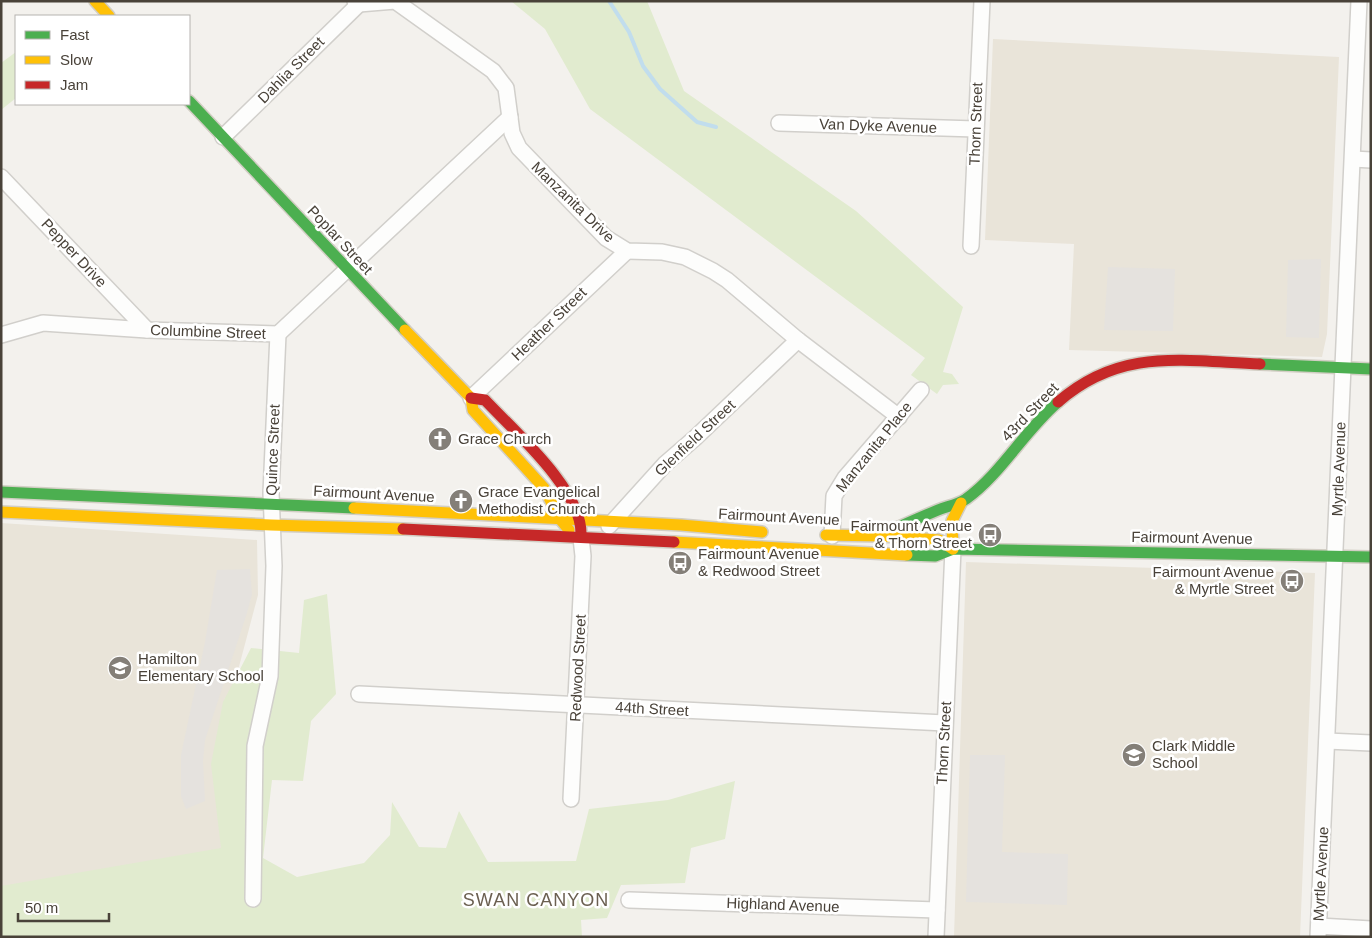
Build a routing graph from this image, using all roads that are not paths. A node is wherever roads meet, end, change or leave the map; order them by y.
1 (95, 1) edge
2 (982, 1) edge
3 (1359, 1) edge
4 (357, 2) edge
5 (108, 15) edge
6 (190, 102) edge
7 (510, 117) junction
8 (779, 123) dead end
9 (976, 130) junction
10 (223, 137) junction
11 (1353, 159) junction
12 (1371, 160) edge
13 (1, 176) edge
14 (971, 246) dead end
15 (627, 251) junction
16 (347, 269) junction
17 (147, 330) junction
18 (278, 334) junction
19 (1, 335) edge
20 (798, 340) junction
21 (1344, 368) junction
22 (1371, 369) edge
23 (921, 390) dead end
24 (471, 398) junction
25 (899, 417) junction
26 (1, 492) edge
27 (961, 503) junction
28 (271, 504) junction
29 (1, 512) edge
30 (560, 519) junction
31 (581, 520) junction
32 (612, 523) junction
33 (271, 525) junction
34 (776, 533) dead end
35 (814, 535) dead end
36 (832, 536) junction
37 (881, 536) junction
38 (588, 539) junction
39 (952, 549) junction
40 (1336, 556) junction
41 (1371, 557) edge
42 (359, 694) dead end
43 (576, 705) junction
44 (945, 724) junction
45 (1327, 741) junction
46 (1371, 743) edge
47 (571, 799) dead end
48 (253, 899) dead end
49 (629, 900) dead end
50 (937, 910) junction
51 (1371, 929) edge
52 (1318, 932) edge
53 (936, 937) edge

1 - 5 main road
2 - 9 street, Thorn Street
3 - 11 street, Myrtle Avenue
4 - 7 street, Manzanita Drive
4 - 10 street, Dahlia Street
6 - 10 main road, Poplar Street
7 - 15 street, Manzanita Drive
7 - 16 street, Columbine Street
8 - 9 street, Van Dyke Avenue
9 - 14 street, Thorn Street
10 - 16 main road, Poplar Street
11 - 12 street
11 - 21 street, Myrtle Avenue
13 - 17 street, Pepper Drive
15 - 20 street, Manzanita Drive
15 - 24 street, Heather Street
16 - 18 street, Columbine Street
16 - 24 main road, Poplar Street
17 - 18 street, Columbine Street
17 - 19 street, Columbine Street
18 - 28 street, Quince Street
20 - 25 street, Manzanita Drive
20 - 32 street, Glenfield Street
21 - 22 main road, 43rd Street
21 - 27 main road, 43rd Street
21 - 40 street, Myrtle Avenue
23 - 25 street, Manzanita Place
24 - 30 main road, Poplar Street
24 - 31 main road, Poplar Street
25 - 36 street, Manzanita Place
26 - 28 main road, Fairmount Avenue
27 - 37 main road, 43rd Street
27 - 39 main road
28 - 30 main road, Fairmount Avenue
28 - 33 street, Quince Street
29 - 33 main road, Fairmount Avenue
30 - 31 main road, Fairmount Avenue
30 - 38 main road, Poplar Street
31 - 32 main road, Fairmount Avenue
31 - 38 main road, Poplar Street
32 - 34 main road, Fairmount Avenue
32 - 38 street, Glenfield Street
33 - 38 main road, Fairmount Avenue
33 - 48 street, Quince Street
35 - 36 main road, Fairmount Avenue
36 - 37 main road, Fairmount Avenue
37 - 39 main road, Fairmount Avenue
38 - 39 main road, Fairmount Avenue
38 - 43 street, Redwood Street
39 - 40 main road, Fairmount Avenue
39 - 44 street, Thorn Street
40 - 41 main road, Fairmount Avenue
40 - 45 street, Myrtle Avenue
42 - 43 street, 44th Street
43 - 44 street, 44th Street
43 - 47 street, Redwood Street
44 - 50 street, Thorn Street
45 - 46 street
45 - 52 street, Myrtle Avenue
49 - 50 street, Highland Avenue
50 - 53 street, Thorn Street
51 - 52 street

